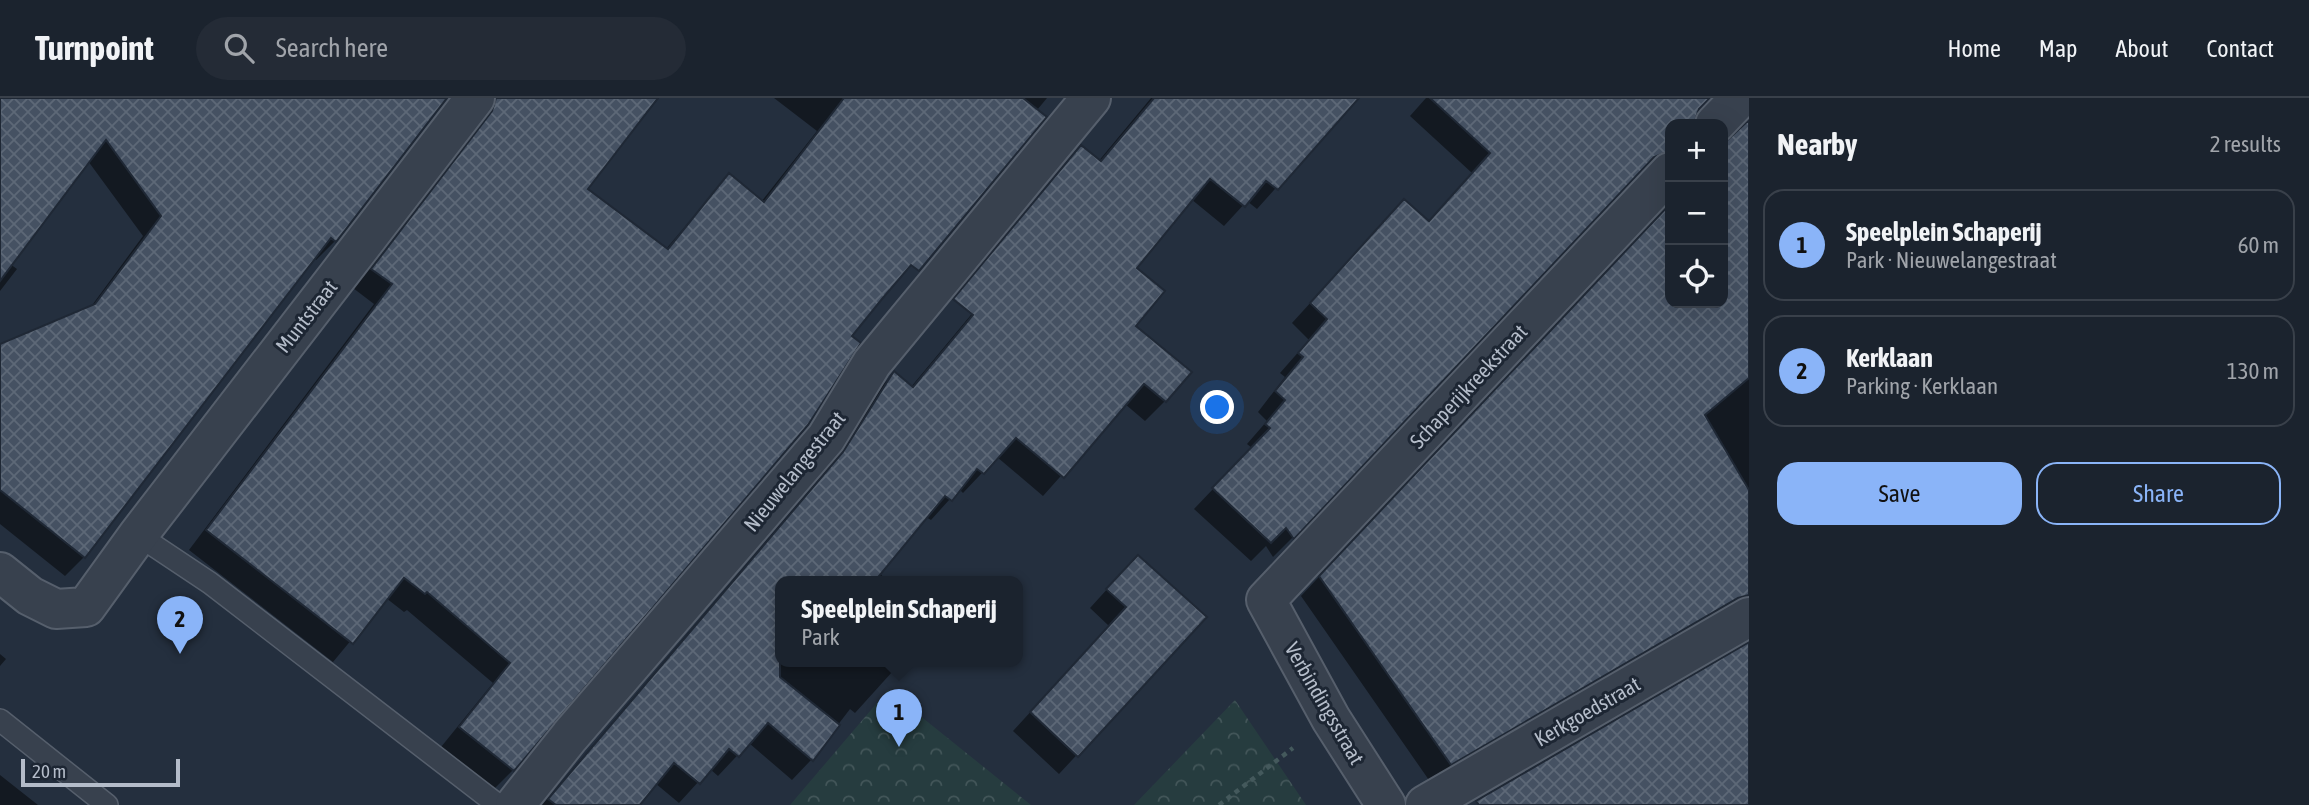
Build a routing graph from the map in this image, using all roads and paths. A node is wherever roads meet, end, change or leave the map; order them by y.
1 (475, 98) edge
2 (1091, 98) edge
3 (1740, 98) edge
4 (1720, 119) edge
5 (1665, 177) edge
6 (138, 534) junction
7 (0, 572) edge
8 (1266, 600) joint
9 (1749, 617) edge
10 (1331, 719) junction
11 (0, 720) edge
12 (107, 805) edge
13 (498, 805) edge
14 (515, 805) edge
15 (1219, 805) edge
16 (1386, 805) edge
17 (1425, 805) edge

1 - 6 street, Muntstraat
2 - 14 street, Nieuwelangestraat
3 - 4 street
5 - 8 street, Schaperijkreekstraat
6 - 7 street, Muntstraat
6 - 13 lane
8 - 10 street, Verbindingsstraat
9 - 17 street, Kerkgoedstraat
10 - 15 path
10 - 16 street, Verbindingsstraat
11 - 12 lane

